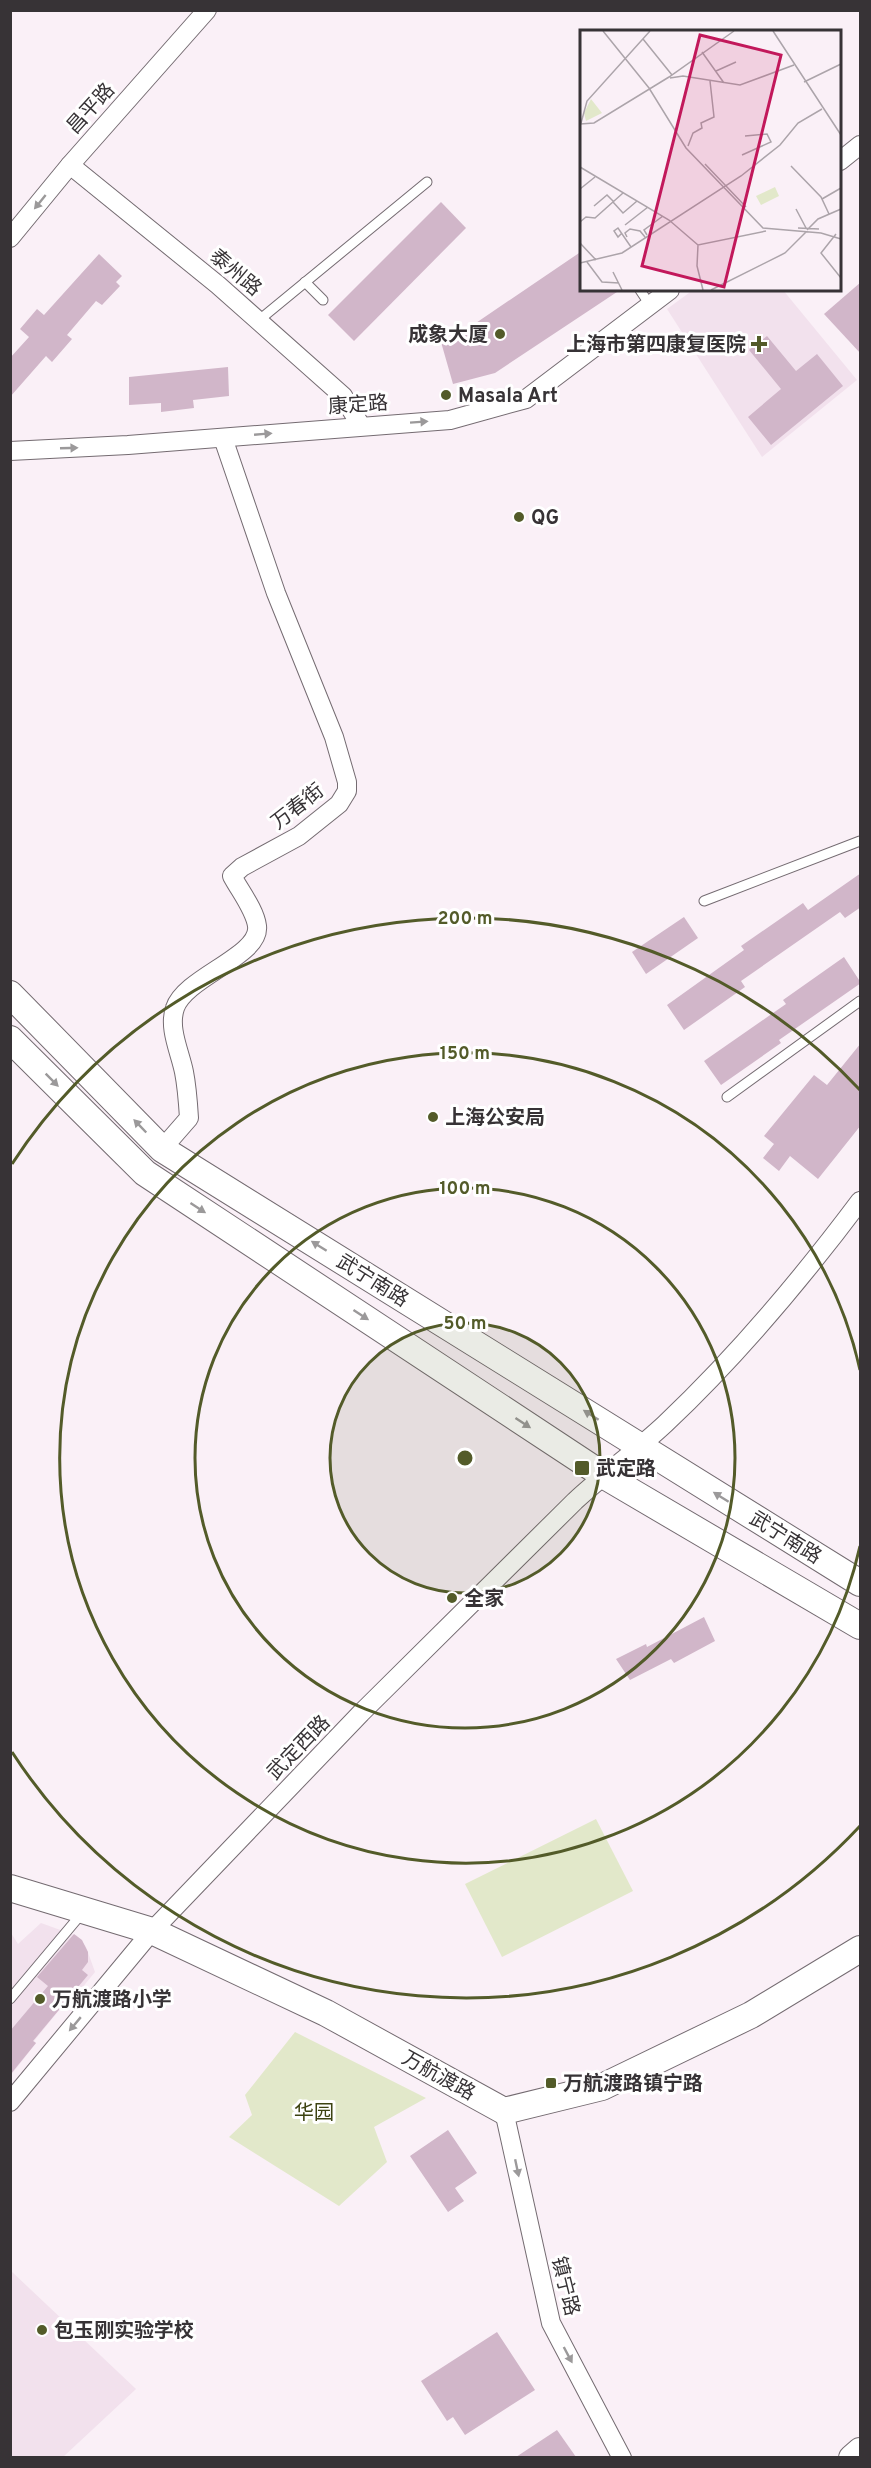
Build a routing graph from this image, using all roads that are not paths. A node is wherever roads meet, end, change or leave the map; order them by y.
1 (207, 10) edge
2 (861, 145) edge
3 (841, 160) edge
4 (70, 165) junction
5 (427, 182) dead end
6 (10, 238) edge
7 (305, 282) junction
8 (666, 291) edge
9 (645, 297) edge
10 (323, 300) dead end
11 (258, 321) junction
12 (361, 426) junction
13 (224, 438) junction
14 (10, 451) edge
15 (861, 841) edge
16 (704, 902) dead end
17 (10, 994) edge
18 (861, 1001) edge
19 (10, 1039) edge
20 (727, 1097) dead end
21 (162, 1149) junction
22 (861, 1201) edge
23 (641, 1446) junction
24 (603, 1475) junction
25 (861, 1583) edge
26 (861, 1626) edge
27 (10, 1888) edge
28 (84, 1910) junction
29 (152, 1930) junction
30 (861, 1949) edge
31 (10, 1999) edge
32 (10, 2102) edge
33 (504, 2111) junction
34 (861, 2451) edge
35 (622, 2457) edge
36 (852, 2457) edge

1 - 4 street, 昌平路
2 - 3 street
4 -> 6 street, 昌平路
4 - 11 street, 泰州路
5 - 7 lane
7 - 10 lane
7 - 11 lane
8 - 9 street, 康定路
12 -> 9 street, 康定路
11 - 12 street, 泰州路
13 -> 12 street, 康定路
14 -> 13 street, 康定路
13 - 21 street, 万春街
15 - 16 lane
21 -> 17 main road, 武宁南路
18 - 20 lane
19 -> 24 main road, 武宁南路
23 -> 21 main road, 武宁南路
22 - 23 street
23 - 24 street, 武定西路
25 -> 23 main road, 武宁南路
24 - 26 main road, 武宁南路
24 - 29 street, 武定西路
27 - 28 main road, 万航渡路
28 - 29 main road, 万航渡路
28 - 31 lane
29 -> 32 street, 武定西路
29 - 33 main road, 万航渡路
30 - 33 main road
33 -> 35 street, 镇宁路
34 - 36 main road

